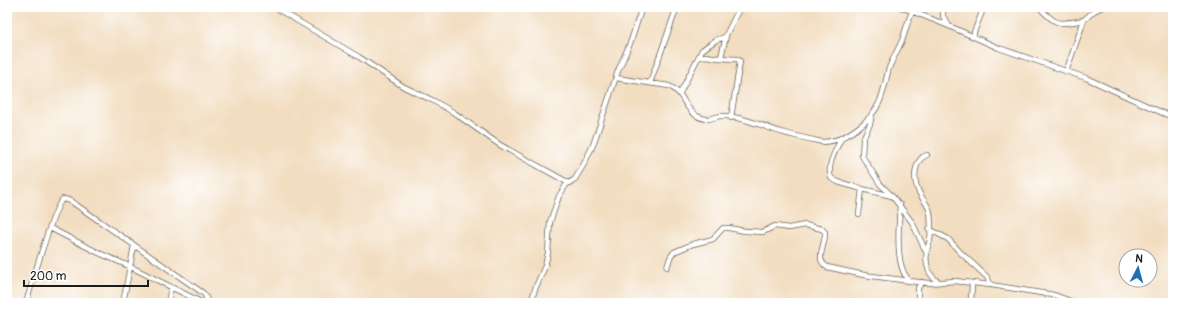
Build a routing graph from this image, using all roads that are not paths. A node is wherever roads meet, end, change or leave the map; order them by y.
1 (274, 7) edge
2 (642, 7) edge
3 (677, 7) edge
4 (740, 7) edge
5 (901, 7) edge
6 (942, 7) edge
7 (984, 7) edge
8 (1039, 7) edge
9 (1090, 7) edge
10 (1102, 7) edge
11 (910, 10) edge
12 (1092, 12) junction
13 (1084, 20) junction
14 (949, 26) junction
15 (726, 36) junction
16 (974, 37) junction
17 (699, 57) junction
18 (719, 58) junction
19 (1066, 72) junction
20 (616, 78) junction
21 (650, 83) junction
22 (680, 93) junction
23 (873, 113) junction
24 (1173, 117) edge
25 (731, 118) junction
26 (842, 137) junction
27 (928, 155) dead end
28 (569, 183) junction
29 (862, 189) junction
30 (892, 196) junction
31 (900, 205) junction
32 (859, 214) dead end
33 (50, 228) junction
34 (930, 229) junction
35 (134, 246) junction
36 (927, 254) junction
37 (129, 266) junction
38 (667, 267) dead end
39 (910, 281) junction
40 (922, 282) junction
41 (939, 282) junction
42 (972, 283) junction
43 (991, 285) junction
44 (171, 287) junction
45 (26, 303) edge
46 (123, 303) edge
47 (168, 303) edge
48 (204, 303) edge
49 (208, 303) edge
50 (531, 303) edge
51 (918, 303) edge
52 (971, 303) edge
53 (1076, 303) edge

1 - 28 street
2 - 20 street
3 - 21 street
4 - 15 street
5 - 11 street
6 - 14 street
7 - 16 street
8 - 13 street
9 - 12 street
10 - 12 street
11 - 14 street
11 - 23 street
12 - 13 street
13 - 19 street
14 - 16 street
15 - 17 street
15 - 18 street
16 - 19 street
17 - 18 street
17 - 22 street
18 - 25 street
19 - 24 street
20 - 21 street
20 - 28 street
21 - 22 street
22 - 25 street
23 - 26 street
23 - 30 street
25 - 26 street
26 - 29 street
27 - 34 street
28 - 50 street
29 - 30 street
29 - 32 street
30 - 31 street
31 - 36 street
31 - 39 street
33 - 35 street
33 - 37 street
33 - 45 street
34 - 36 street
34 - 43 street
35 - 37 street
35 - 49 street
36 - 41 street
37 - 44 street
37 - 46 street
38 - 39 street
39 - 40 street
40 - 41 street
40 - 51 street
41 - 42 street
42 - 43 street
42 - 52 street
43 - 53 street
44 - 47 street
44 - 48 street

